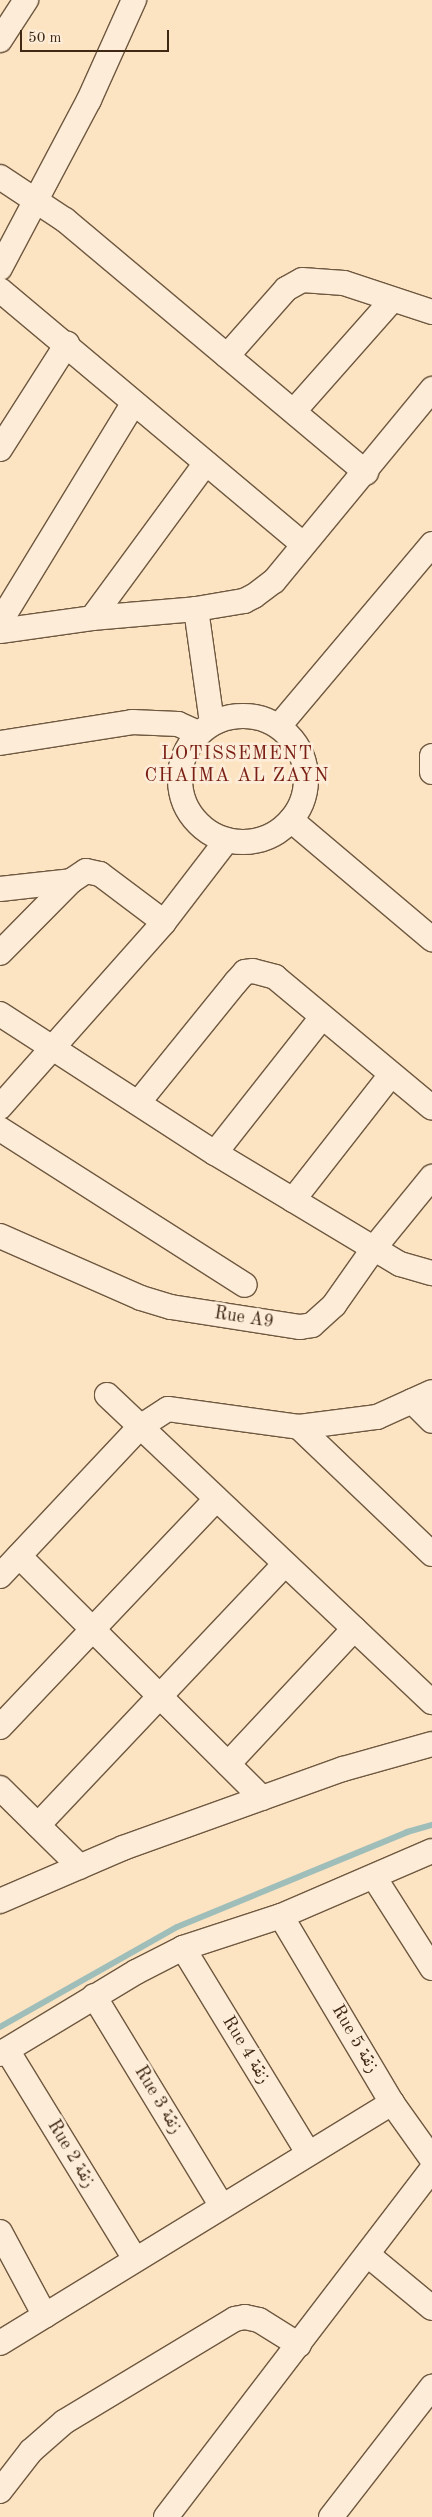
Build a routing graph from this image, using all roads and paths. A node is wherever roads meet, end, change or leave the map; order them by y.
1 (26, 0) edge
2 (134, 0) edge
3 (0, 40) edge
4 (0, 177) edge
5 (38, 200) junction
6 (0, 268) edge
7 (0, 290) edge
8 (393, 299) junction
9 (432, 312) edge
10 (67, 344) junction
11 (227, 356) junction
12 (432, 389) edge
13 (133, 404) junction
14 (294, 411) junction
15 (0, 449) edge
16 (206, 464) junction
17 (366, 473) junction
18 (303, 544) junction
19 (432, 544) edge
20 (196, 609) junction
21 (92, 618) junction
22 (0, 622) edge
23 (0, 631) edge
24 (279, 726) junction
25 (205, 728) junction
26 (0, 743) edge
27 (432, 756) edge
28 (432, 772) edge
29 (291, 820) junction
30 (226, 840) junction
31 (71, 881) junction
32 (0, 889) edge
33 (164, 922) junction
34 (432, 939) edge
35 (0, 953) edge
36 (0, 1014) edge
37 (322, 1017) junction
38 (52, 1050) junction
39 (390, 1076) junction
40 (138, 1103) junction
41 (0, 1107) edge
42 (432, 1108) edge
43 (0, 1129) edge
44 (215, 1153) junction
45 (432, 1177) edge
46 (293, 1200) junction
47 (0, 1236) edge
48 (374, 1248) junction
49 (432, 1273) edge
50 (245, 1285) dead end
51 (107, 1395) dead end
52 (422, 1397) edge
53 (432, 1421) edge
54 (140, 1427) junction
55 (299, 1427) junction
56 (216, 1499) junction
57 (432, 1554) edge
58 (19, 1556) junction
59 (285, 1564) junction
60 (0, 1576) edge
61 (354, 1629) junction
62 (92, 1630) junction
63 (160, 1697) junction
64 (432, 1702) edge
65 (0, 1727) edge
66 (432, 1744) edge
67 (228, 1764) junction
68 (0, 1788) edge
69 (262, 1798) junction
70 (38, 1825) junction
71 (432, 1851) edge
72 (80, 1866) junction
73 (374, 1877) junction
74 (0, 1901) edge
75 (281, 1916) junction
76 (183, 1948) junction
77 (432, 1968) edge
78 (94, 1996) junction
79 (4, 2052) edge
80 (392, 2103) junction
81 (308, 2153) junction
82 (432, 2159) edge
83 (432, 2169) edge
84 (221, 2205) junction
85 (0, 2232) edge
86 (368, 2255) junction
87 (135, 2259) junction
88 (432, 2308) edge
89 (45, 2316) junction
90 (0, 2343) edge
91 (298, 2346) junction
92 (432, 2387) edge
93 (0, 2491) edge
94 (166, 2517) edge
95 (331, 2517) edge

1 - 3 street
2 - 5 street
4 - 5 street
5 - 6 street
5 - 11 street
7 - 10 street
8 - 9 street
8 - 11 street
8 - 14 street
10 - 13 street
10 - 15 street
11 - 14 street
12 - 17 street
13 - 16 street
13 - 22 street
14 - 17 street
16 - 18 street
16 - 21 street
17 - 18 street
18 - 20 street
19 - 24 street
20 - 21 street
20 - 25 street
21 - 23 street
24 - 25 street
24 - 29 street
25 - 26 street
25 - 30 street
27 - 28 street
29 - 30 street
29 - 34 street
30 - 33 street
31 - 32 street
31 - 33 street
31 - 35 street
33 - 38 street
36 - 38 street
37 - 39 street
37 - 40 street
37 - 44 street
38 - 40 street
38 - 41 street
39 - 42 street
39 - 46 street
40 - 44 street
43 - 50 street
44 - 46 street
45 - 48 street, Rue A9
46 - 48 street
47 - 48 street, Rue A9
48 - 49 street
51 - 54 street
52 - 53 street
52 - 55 street
54 - 55 street
54 - 56 street
54 - 58 street
55 - 57 street
56 - 59 street
56 - 62 street
58 - 60 street
58 - 62 street
59 - 61 street
59 - 63 street
61 - 64 street
61 - 67 street
62 - 63 street
62 - 65 street
63 - 67 street
63 - 70 street
66 - 69 street
67 - 69 street
68 - 70 street
69 - 72 street
70 - 72 street
71 - 73 street
72 - 74 street
73 - 75 street
73 - 77 street
75 - 76 street
75 - 80 street, Rue 5 زنقة
76 - 78 street
76 - 81 street, Rue 4 زنقة
78 - 79 street
78 - 84 street, Rue 3 زنقة
79 - 87 street, Rue 2 زنقة
80 - 81 street
80 - 82 street, Rue 5 زنقة
81 - 84 street
83 - 86 street
84 - 87 street
85 - 89 street
86 - 88 street
86 - 91 street
87 - 89 street
89 - 90 street
91 - 93 street
91 - 94 street
92 - 95 street

